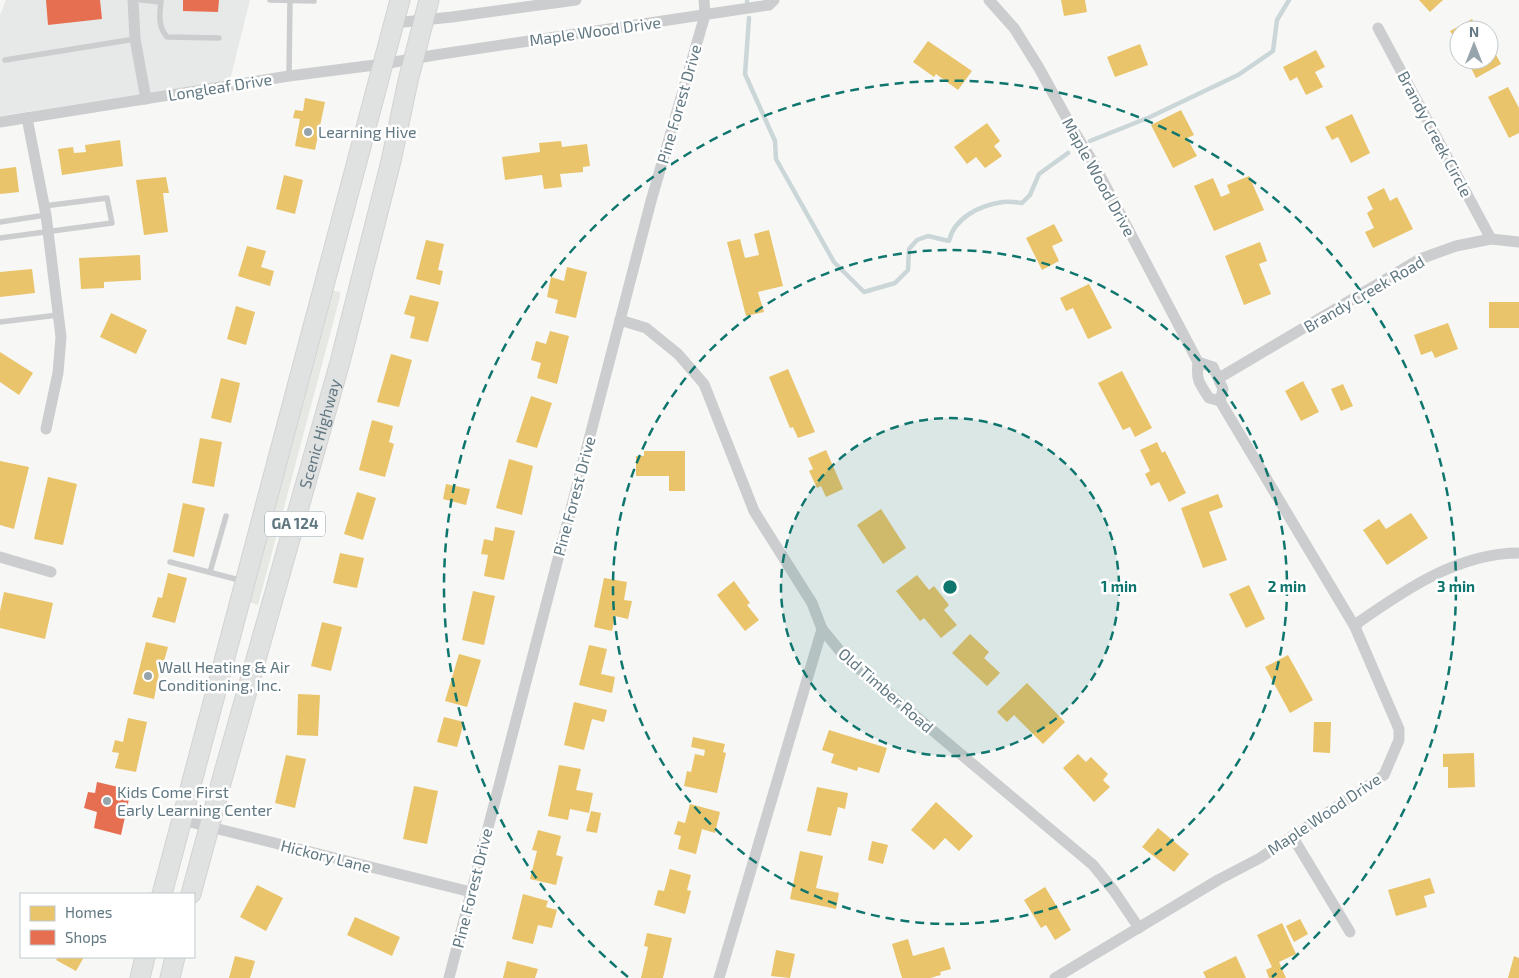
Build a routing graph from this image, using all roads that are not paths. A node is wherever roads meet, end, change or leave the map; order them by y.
1 (133, 0) edge
2 (141, 0) edge
3 (270, 0) edge
4 (290, 0) edge
5 (314, 0) edge
6 (400, 0) edge
7 (429, 0) edge
8 (576, 0) edge
9 (704, 0) edge
10 (774, 0) edge
11 (989, 0) edge
12 (161, 1) edge
13 (705, 15) junction
14 (424, 20) junction
15 (394, 22) junction
16 (1378, 28) dead end
17 (219, 38) dead end
18 (135, 39) junction
19 (414, 59) junction
20 (5, 60) dead end
21 (383, 64) junction
22 (289, 76) junction
23 (146, 99) junction
24 (27, 118) junction
25 (0, 122) edge
26 (45, 210) junction
27 (0, 222) edge
28 (47, 232) junction
29 (0, 238) edge
30 (1491, 239) junction
31 (1519, 242) edge
32 (58, 315) junction
33 (620, 320) junction
34 (0, 322) edge
35 (1198, 362) junction
36 (1219, 378) junction
37 (1220, 401) junction
38 (46, 429) dead end
39 (226, 516) dead end
40 (1519, 553) edge
41 (0, 557) edge
42 (170, 562) dead end
43 (51, 572) dead end
44 (210, 572) junction
45 (245, 582) junction
46 (1354, 627) junction
47 (822, 629) junction
48 (182, 820) junction
49 (210, 827) junction
50 (1292, 836) junction
51 (471, 892) junction
52 (162, 893) edge
53 (192, 893) edge
54 (1139, 928) junction
55 (1350, 932) dead end
56 (145, 958) edge
57 (175, 958) edge
58 (140, 978) edge
59 (170, 978) edge
60 (449, 978) edge
61 (719, 978) edge
62 (1055, 978) edge

1 - 18 street
2 - 12 lane
3 - 4 lane
4 - 5 lane
4 - 22 lane
6 - 15 highway, Scenic Highway / GA 124
7 - 14 highway, Scenic Highway / GA 124
8 - 14 street, Maple Wood Drive
9 - 13 street
10 - 13 street, Maple Wood Drive
11 - 35 street, Maple Wood Drive
12 - 17 lane
13 - 19 street, Maple Wood Drive
13 - 33 street, Pine Forest Drive
14 - 15 street, Maple Wood Drive
14 - 19 highway, Scenic Highway / GA 124
15 - 21 highway, Scenic Highway / GA 124
16 - 30 street, Brandy Creek Circle
18 - 20 lane
18 - 23 street
19 - 21 street, Longleaf Drive
19 - 49 highway, Scenic Highway / GA 124
21 - 22 street, Longleaf Drive
21 - 45 highway, Scenic Highway / GA 124
22 - 23 street, Longleaf Drive
23 - 24 street, Longleaf Drive
24 - 25 street, Longleaf Drive
24 - 26 street
26 - 27 lane
26 - 28 street
26 - 28 lane
28 - 29 lane
28 - 32 street
30 - 31 street, Brandy Creek Road
30 - 36 street, Brandy Creek Road
32 - 34 lane
32 - 38 street
33 - 47 street, Old Timber Road
33 - 51 street, Pine Forest Drive
35 - 36 street, Maple Wood Drive
35 - 37 street, Maple Wood Drive
36 - 37 street, Maple Wood Drive
37 - 46 street, Maple Wood Drive
39 - 44 lane
40 - 46 street
41 - 43 street
42 - 44 lane
44 - 45 lane
45 - 48 highway, Scenic Highway / GA 124
46 - 50 street, Maple Wood Drive
47 - 54 street, Old Timber Road
47 - 61 street
48 - 49 street, Hickory Lane
48 - 52 highway, Scenic Highway / GA 124
49 - 51 street, Hickory Lane
49 - 53 highway, Scenic Highway / GA 124
50 - 54 street, Maple Wood Drive
50 - 55 street
51 - 60 street, Pine Forest Drive
54 - 62 street, Maple Wood Drive
56 - 58 highway
57 - 59 highway

